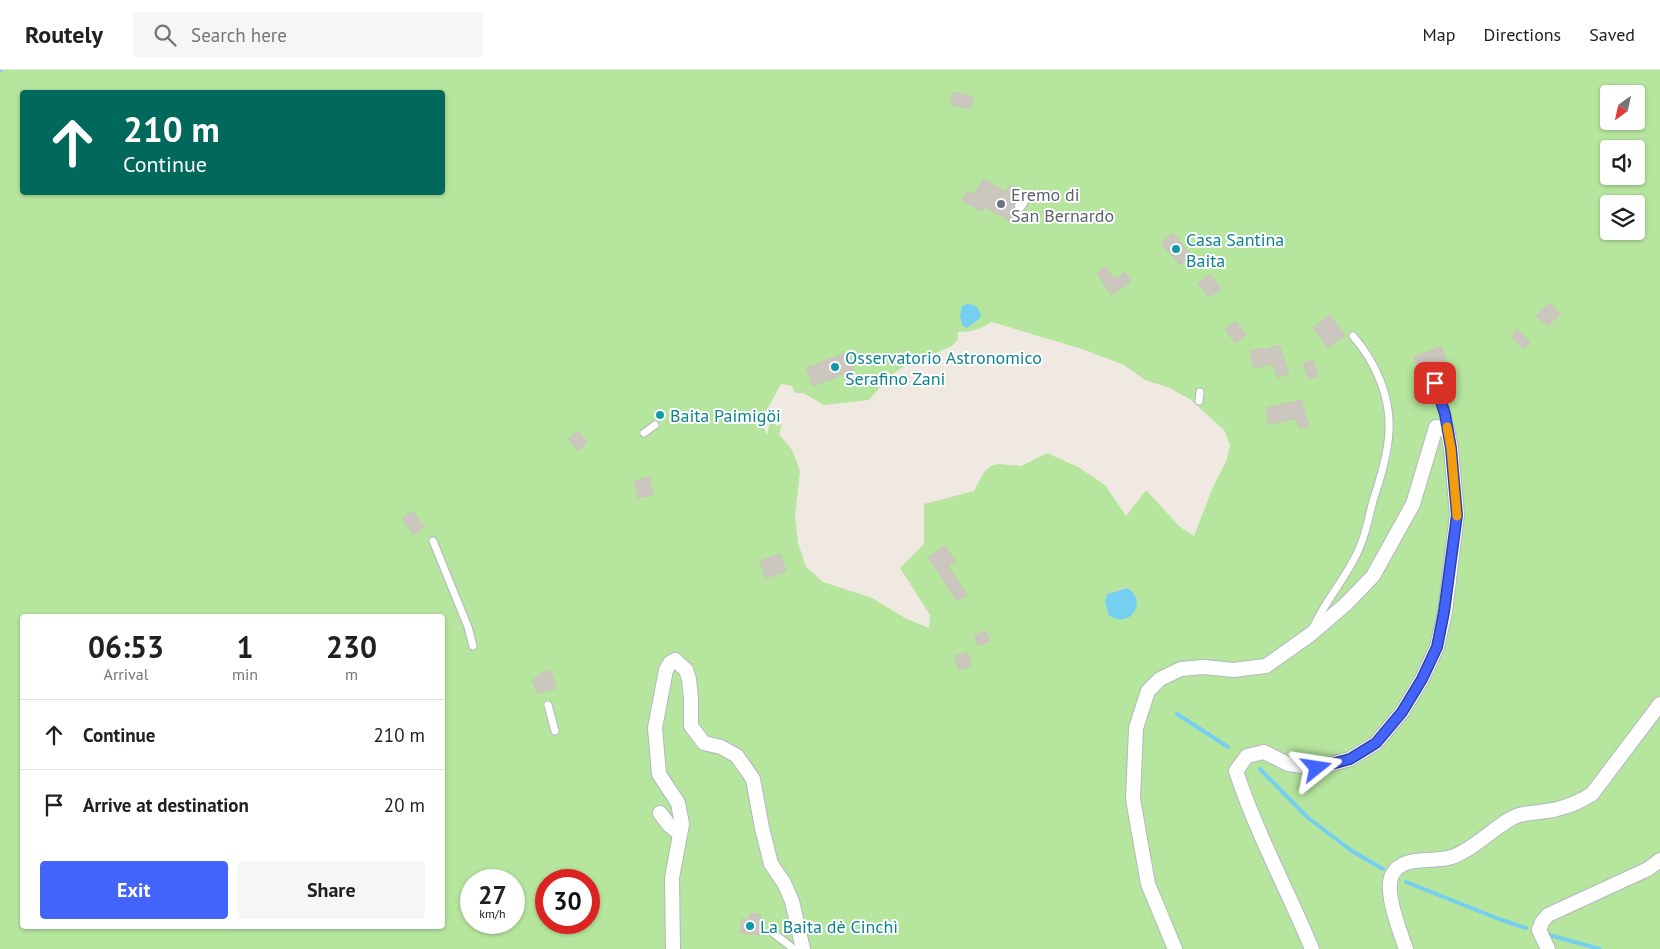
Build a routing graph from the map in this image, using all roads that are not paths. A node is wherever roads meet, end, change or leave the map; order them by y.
1 (1353, 336) dead end
2 (1435, 383) dead end
3 (1200, 392) dead end
4 (1199, 401) dead end
5 (654, 425) dead end
6 (1447, 429) junction
7 (644, 434) dead end
8 (433, 541) dead end
9 (1310, 634) junction
10 (473, 646) dead end
11 (1660, 704) edge
12 (548, 705) dead end
13 (555, 731) dead end
14 (660, 813) dead end
15 (680, 834) junction
16 (1660, 860) edge
17 (773, 933) dead end
18 (673, 949) edge
19 (794, 949) edge
20 (804, 949) edge
21 (1175, 949) edge
22 (1312, 949) edge
23 (1406, 949) edge
24 (1548, 949) edge

1 - 9 lane
2 - 6 lane
3 - 4 lane
5 - 7 lane
6 - 9 street
6 - 22 street
8 - 10 lane
9 - 21 street
11 - 23 street
12 - 13 lane
14 - 15 street
15 - 18 street
15 - 20 street
16 - 24 street
17 - 19 lane

